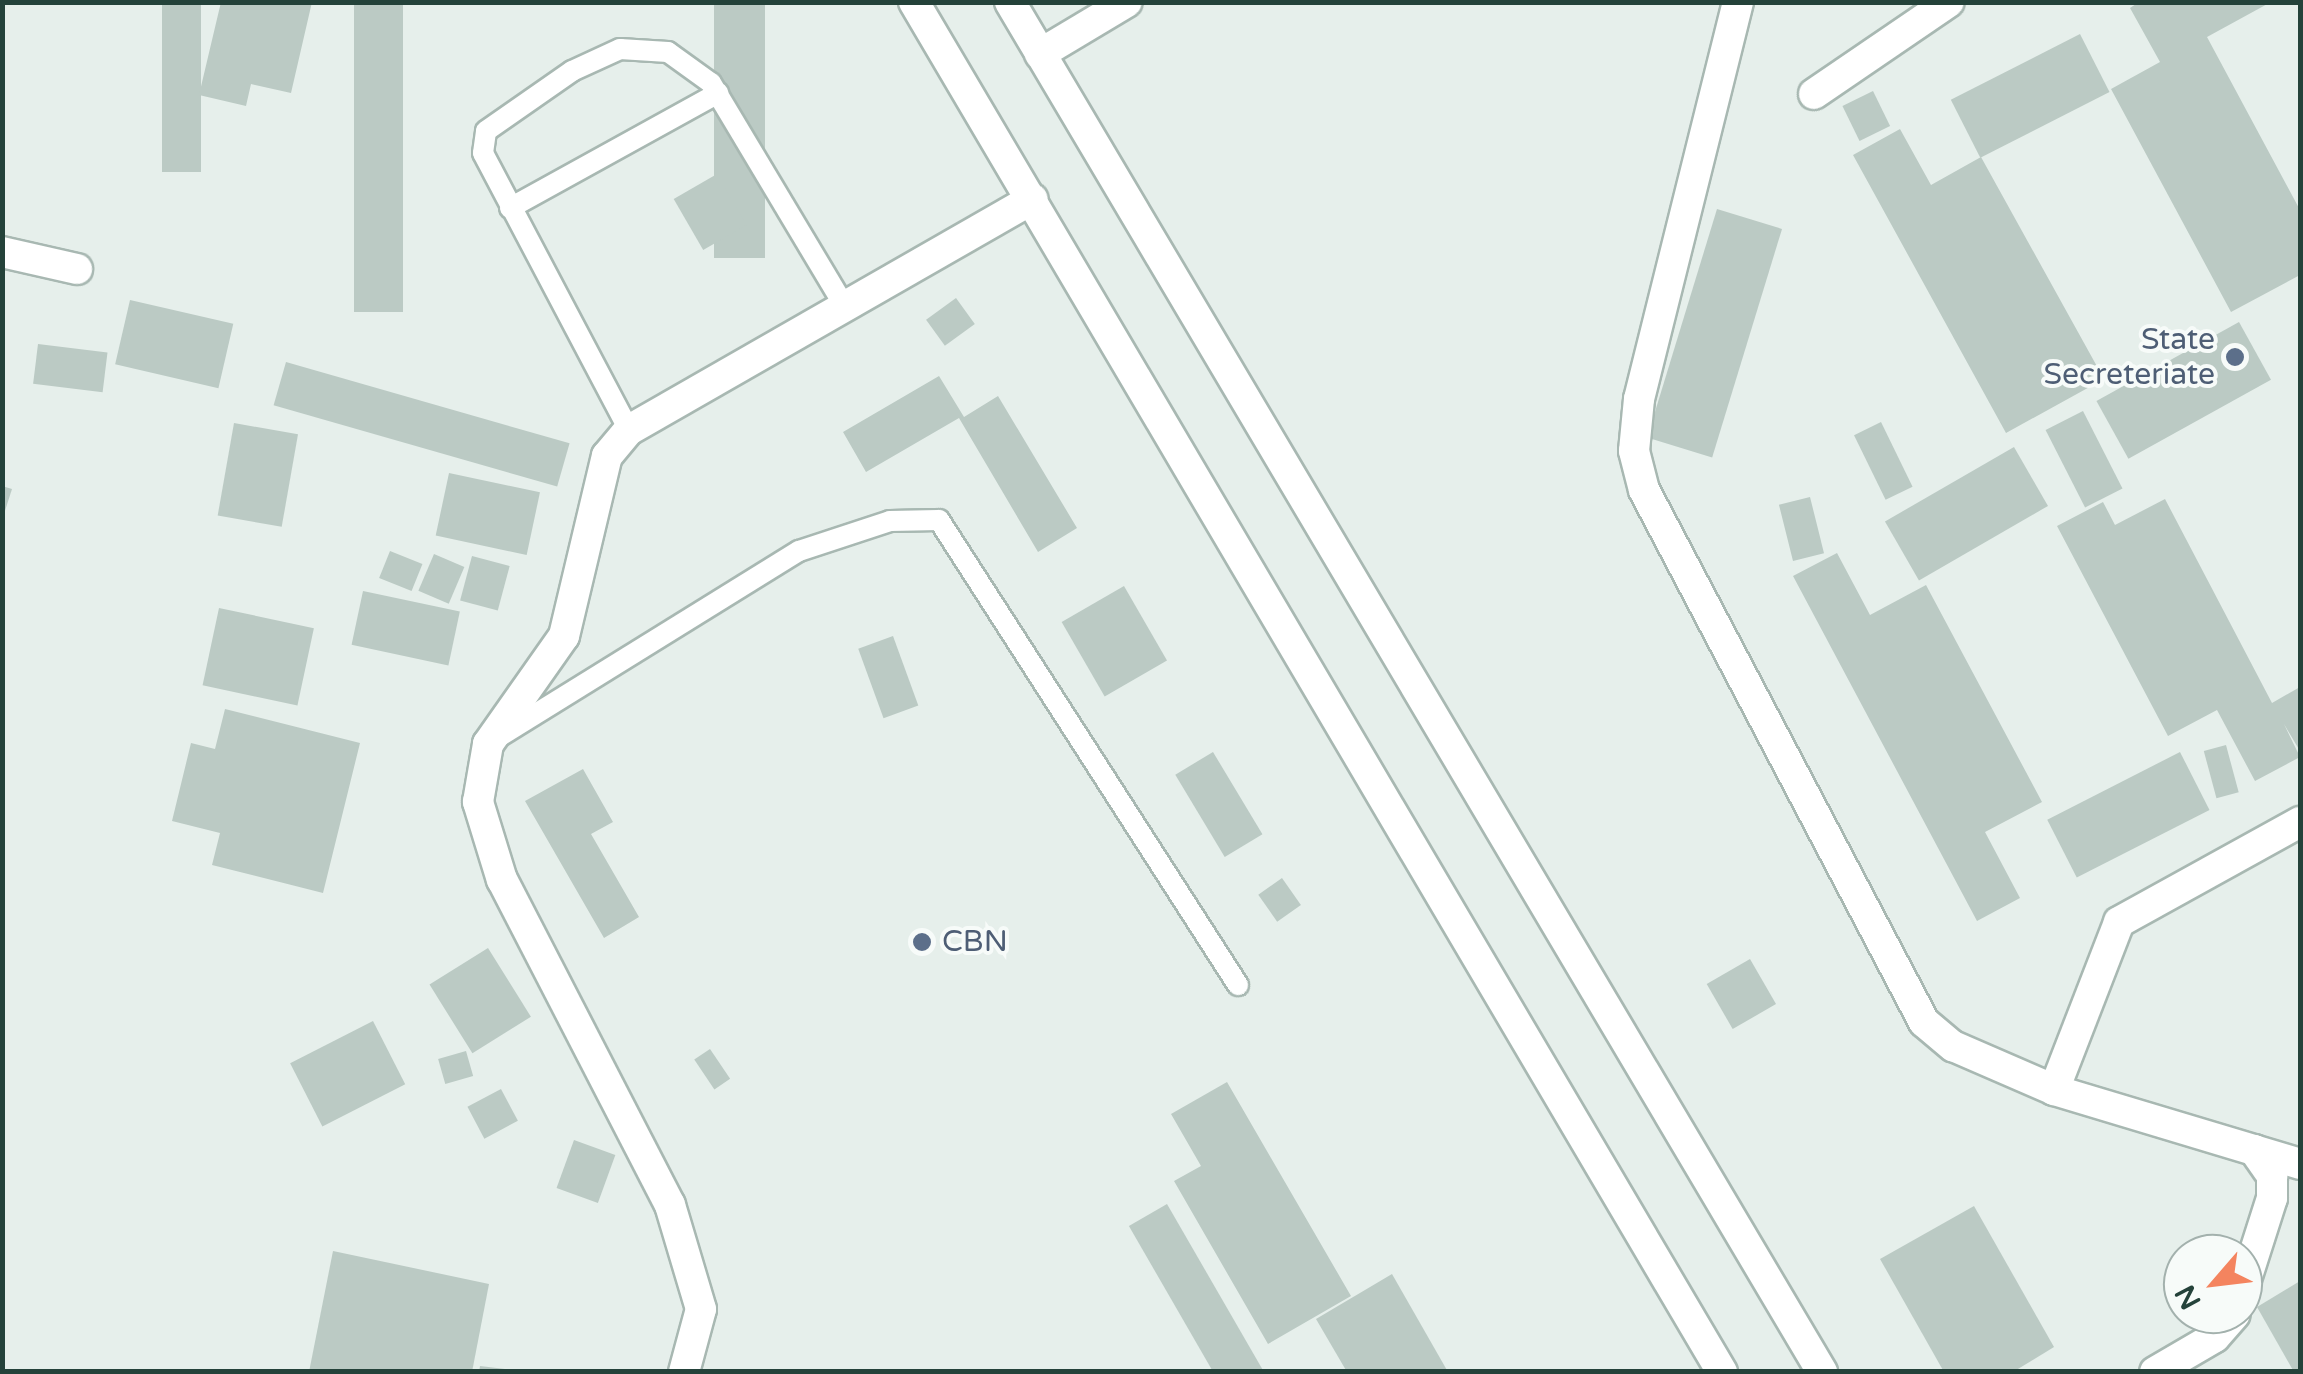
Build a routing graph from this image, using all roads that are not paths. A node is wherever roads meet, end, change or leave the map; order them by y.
1 (914, 2) edge
2 (1010, 2) edge
3 (1127, 2) edge
4 (1738, 2) edge
5 (1949, 2) edge
6 (1040, 54) junction
7 (718, 94) junction
8 (1814, 94) dead end
9 (1033, 198) junction
10 (510, 208) junction
11 (2, 252) edge
12 (77, 268) dead end
13 (844, 305) junction
14 (629, 430) junction
15 (488, 744) junction
16 (2300, 822) edge
17 (1238, 985) dead end
18 (2054, 1090) junction
19 (2254, 1150) junction
20 (2300, 1164) edge
21 (2261, 1234) edge
22 (2219, 1334) edge
23 (684, 1372) edge
24 (1722, 1372) edge
25 (1822, 1372) edge
26 (2156, 1372) edge

1 - 9 street
2 - 6 street
3 - 6 street
4 - 18 street
5 - 8 street
6 - 25 street
7 - 10 lane
7 - 10 lane
7 - 13 lane
9 - 13 street
9 - 24 street
10 - 14 lane
11 - 12 street
13 - 14 street
14 - 15 street
15 - 17 lane
15 - 23 street
16 - 18 street
18 - 19 street
19 - 20 street
19 - 21 street
22 - 26 street

